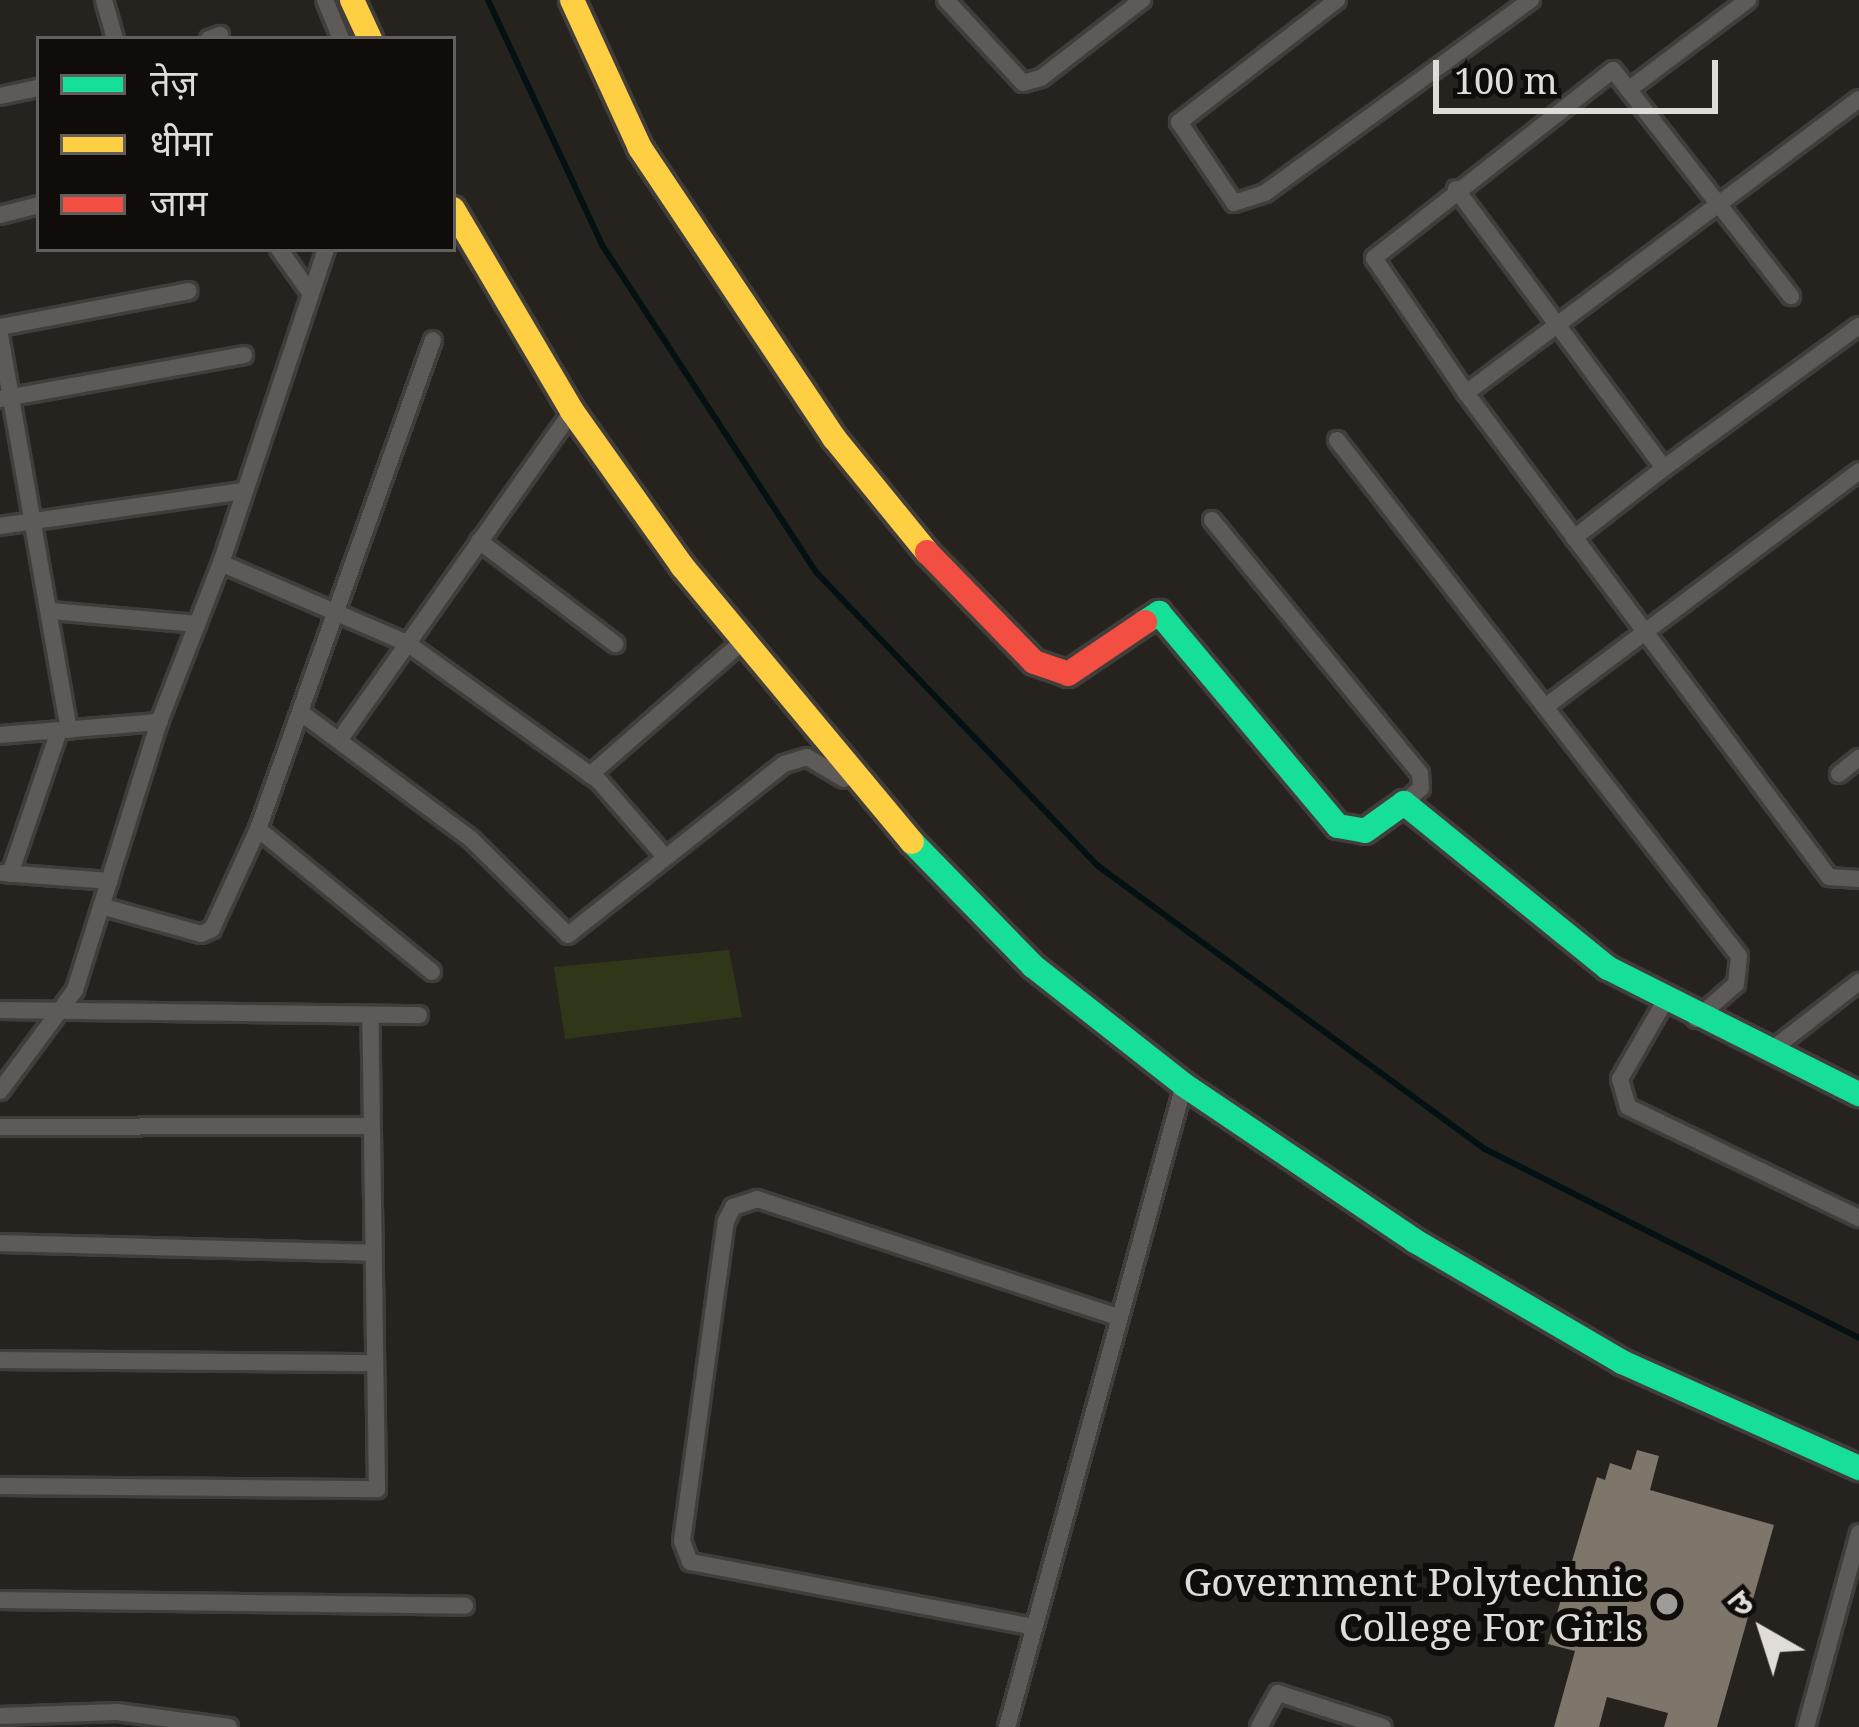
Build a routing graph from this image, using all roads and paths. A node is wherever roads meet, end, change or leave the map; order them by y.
1 (104, 0) edge
2 (325, 0) edge
3 (352, 0) edge
4 (572, 0) edge
5 (946, 0) edge
6 (1142, 0) edge
7 (1337, 0) edge
8 (1531, 0) edge
9 (1747, 0) edge
10 (114, 36) edge
11 (340, 36) edge
12 (369, 36) edge
13 (1633, 87) junction
14 (36, 89) edge
15 (0, 96) edge
16 (1859, 99) edge
17 (1456, 189) junction
18 (1721, 202) junction
19 (36, 206) edge
20 (0, 214) edge
21 (456, 214) edge
22 (281, 252) edge
23 (325, 252) edge
24 (189, 291) dead end
25 (309, 291) junction
26 (1791, 296) dead end
27 (1558, 324) junction
28 (1859, 326) edge
29 (0, 331) edge
30 (433, 340) dead end
31 (244, 355) dead end
32 (1466, 393) junction
33 (6, 398) edge
34 (572, 411) junction
35 (1337, 440) dead end
36 (1664, 468) junction
37 (1859, 471) edge
38 (244, 491) junction
39 (1212, 520) dead end
40 (34, 522) junction
41 (0, 526) edge
42 (1574, 538) junction
43 (478, 541) junction
44 (221, 563) junction
45 (51, 611) junction
46 (333, 612) junction
47 (197, 624) junction
48 (1645, 634) junction
49 (742, 642) junction
50 (407, 643) junction
51 (614, 644) dead end
52 (1545, 707) junction
53 (300, 712) junction
54 (159, 722) junction
55 (64, 730) junction
56 (0, 735) edge
57 (340, 740) junction
58 (1859, 758) edge
59 (1839, 774) dead end
60 (590, 775) junction
61 (864, 793) junction
62 (1405, 803) junction
63 (258, 829) junction
64 (665, 857) junction
65 (5, 873) edge
66 (1859, 879) edge
67 (110, 881) junction
68 (101, 905) junction
69 (432, 972) dead end
70 (1859, 982) edge
71 (1665, 1001) junction
72 (0, 1010) edge
73 (63, 1015) junction
74 (370, 1015) junction
75 (419, 1015) dead end
76 (1696, 1019) junction
77 (1769, 1052) junction
78 (1184, 1084) junction
79 (0, 1091) edge
80 (1859, 1094) edge
81 (370, 1126) junction
82 (0, 1127) edge
83 (1859, 1219) edge
84 (0, 1243) edge
85 (374, 1253) junction
86 (1119, 1317) junction
87 (0, 1360) edge
88 (374, 1363) junction
89 (1859, 1468) edge
90 (0, 1486) edge
91 (1859, 1533) edge
92 (0, 1600) edge
93 (465, 1606) dead end
94 (1029, 1625) junction
95 (1, 1722) edge
96 (229, 1727) edge
97 (1007, 1727) edge
98 (1259, 1727) edge
99 (1383, 1727) edge
100 (1807, 1727) edge

1 - 10 street
2 - 11 street
3 - 12 street
4 - 62 street
5 - 6 street
7 - 8 street
9 - 13 street
13 - 17 street
13 - 18 street
14 - 15 street
16 - 18 street
17 - 27 street
17 - 32 street
18 - 26 street
18 - 27 street
19 - 20 street
21 - 34 street
22 - 25 street
23 - 25 street
24 - 29 street
25 - 38 street
27 - 32 street
27 - 36 street
28 - 36 street
29 - 33 street
30 - 46 street
31 - 33 street
32 - 42 street
33 - 40 street
34 - 43 street
34 - 49 street
35 - 52 street
36 - 42 street
37 - 48 street
38 - 40 street
38 - 44 street
39 - 62 street
40 - 41 street
40 - 45 street
42 - 48 street
43 - 50 street
43 - 51 street
44 - 46 street
44 - 47 street
45 - 47 street
45 - 55 street
46 - 50 street
46 - 53 street
47 - 54 street
48 - 52 street
48 - 66 street
49 - 60 street
49 - 61 street
50 - 57 street
50 - 60 street
52 - 76 street
53 - 57 street
53 - 63 street
54 - 55 street
54 - 67 street
55 - 56 street
55 - 65 street
57 - 64 street
58 - 59 street
60 - 64 street
61 - 64 street
61 - 78 street
62 - 71 street
63 - 68 street
63 - 69 street
65 - 67 street
67 - 68 street
68 - 73 street
70 - 77 street
71 - 76 street
71 - 83 street
72 - 73 street
73 - 74 street
73 - 79 street
74 - 75 street
74 - 81 street
76 - 77 street
77 - 80 street
78 - 86 street
78 - 89 street
81 - 82 street
81 - 85 street
84 - 85 street
85 - 88 street
86 - 94 street
86 - 94 street
87 - 88 street
88 - 90 street
91 - 100 street
92 - 93 street
94 - 97 street
95 - 96 street
98 - 99 street

